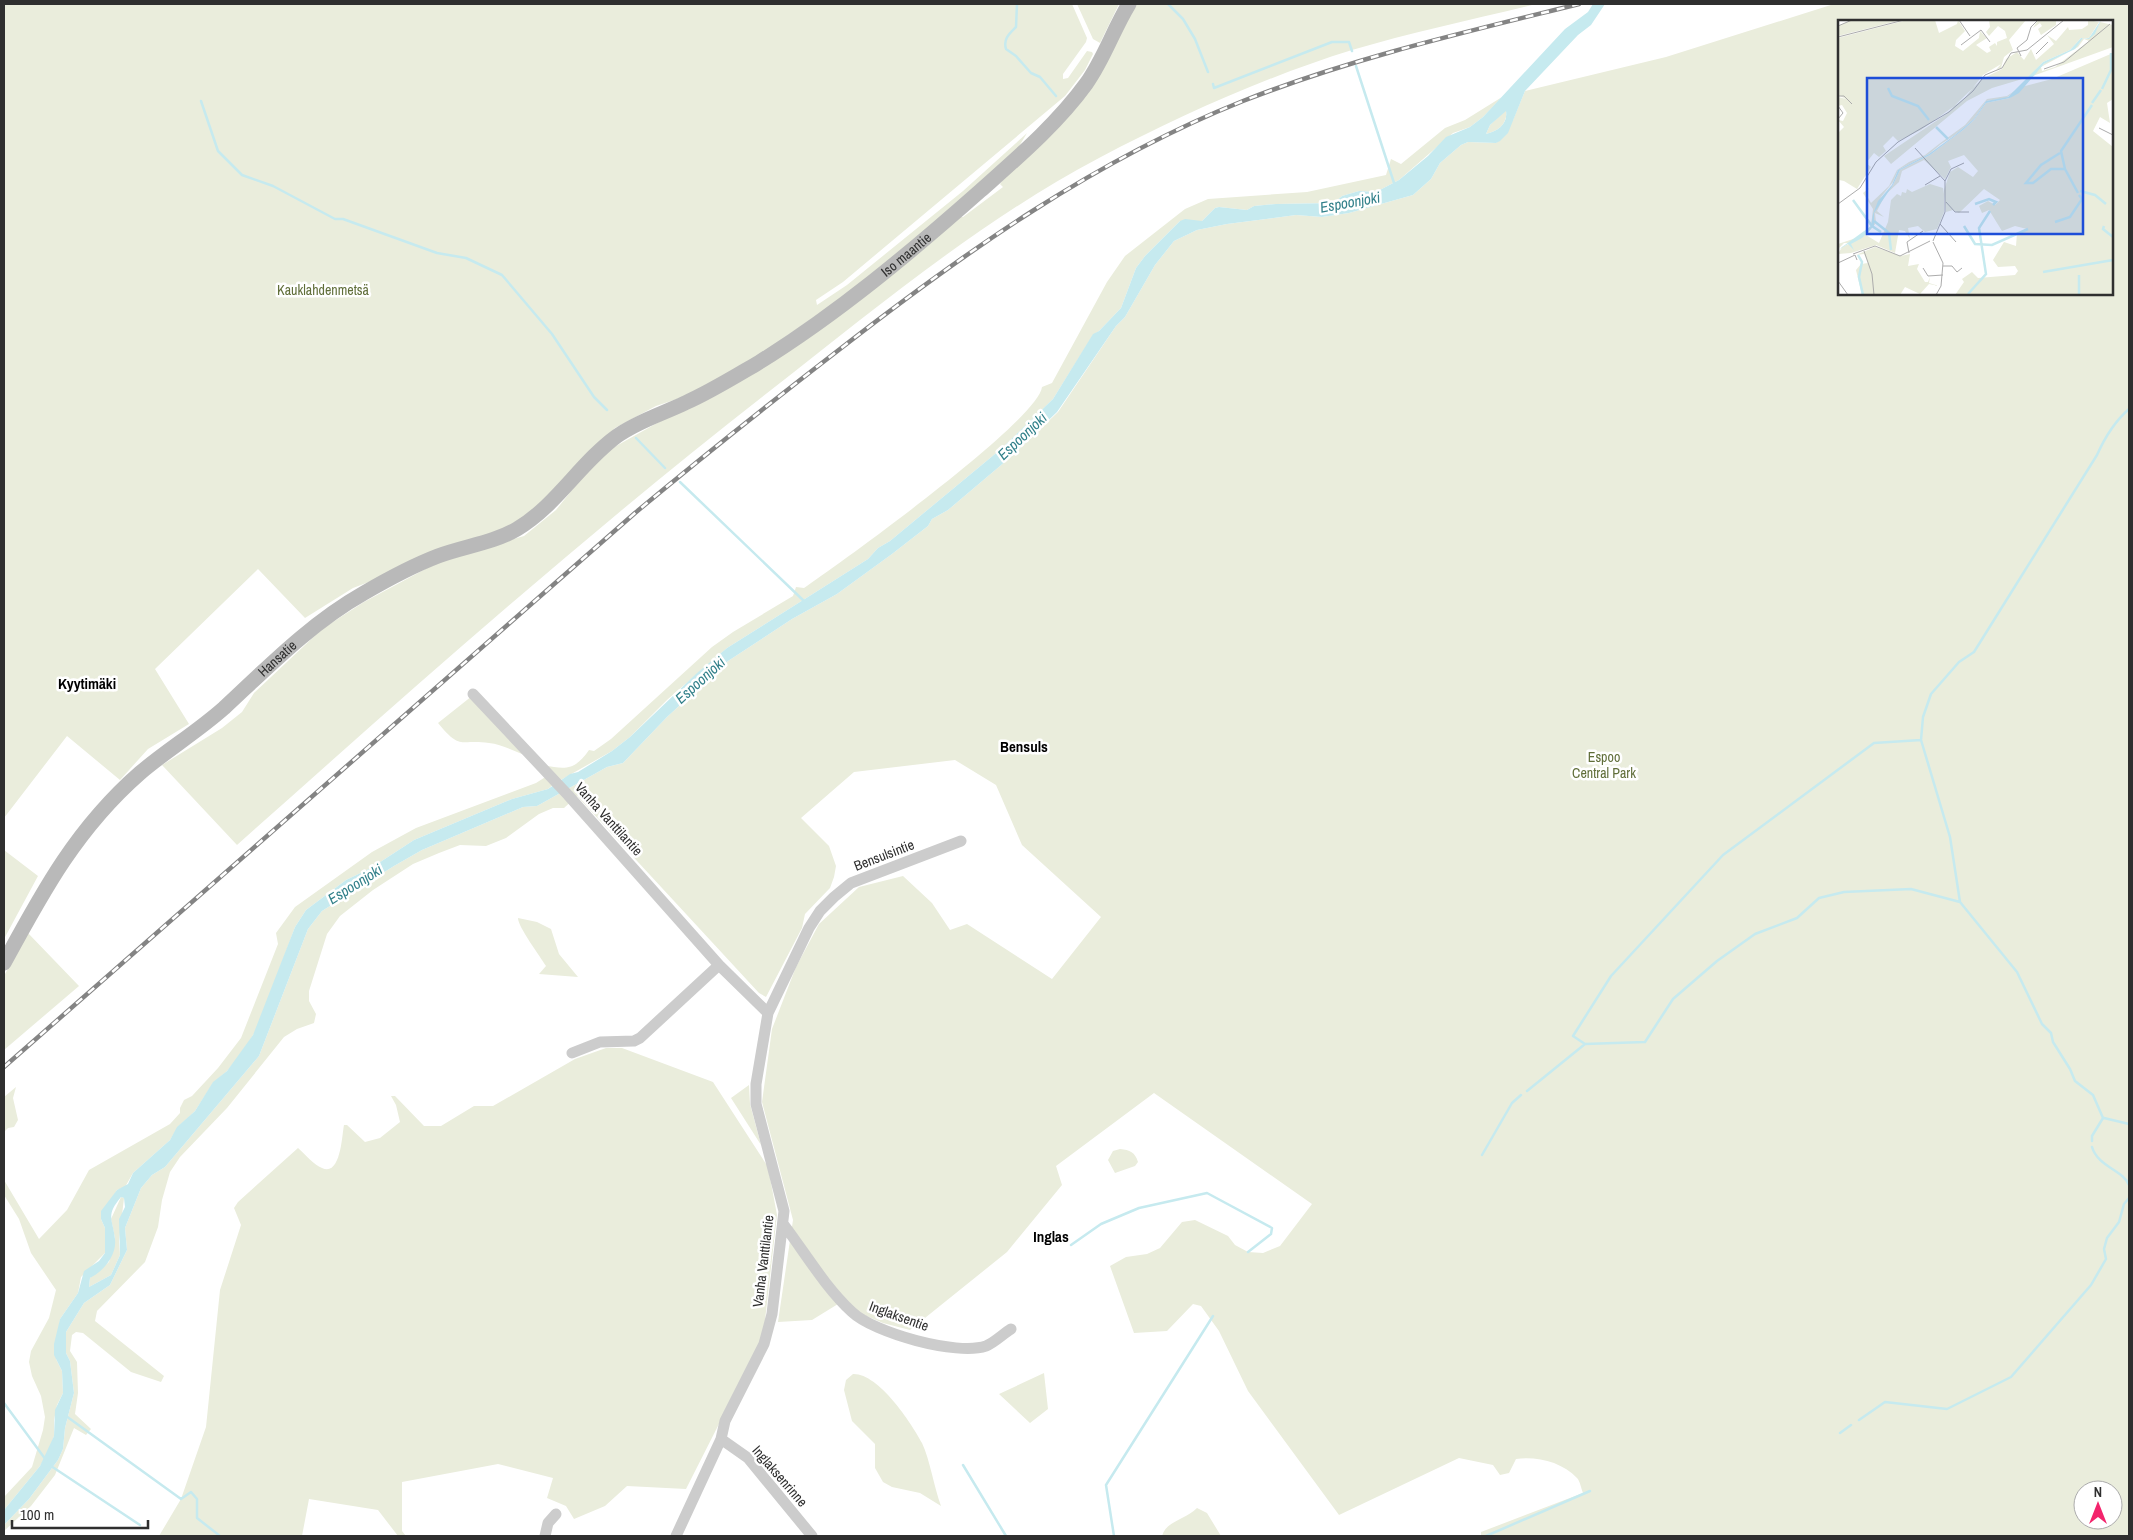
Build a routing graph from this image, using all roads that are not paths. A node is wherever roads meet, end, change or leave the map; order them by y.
1 (1129, 4) edge
2 (618, 435) joint
3 (474, 694) dead end
4 (961, 841) dead end
5 (4, 963) edge
6 (719, 965) junction
7 (768, 1013) junction
8 (572, 1053) dead end
9 (784, 1224) junction
10 (1011, 1329) dead end
11 (721, 1439) junction
12 (556, 1514) dead end
13 (545, 1536) edge
14 (676, 1536) edge
15 (812, 1536) edge

1 - 2 main road, Iso maantie
2 - 5 main road, Hansatie
3 - 6 street, Vanha Vanttilantie
4 - 7 street, Bensulsintie
6 - 7 street, Vanha Vanttilantie
6 - 8 street
7 - 9 street, Vanha Vanttilantie
9 - 10 street, Inglaksentie
9 - 11 street, Vanha Vanttilantie
11 - 14 street, Vanha Vanttilantie
11 - 15 street, Inglaksenrinne
12 - 13 street

